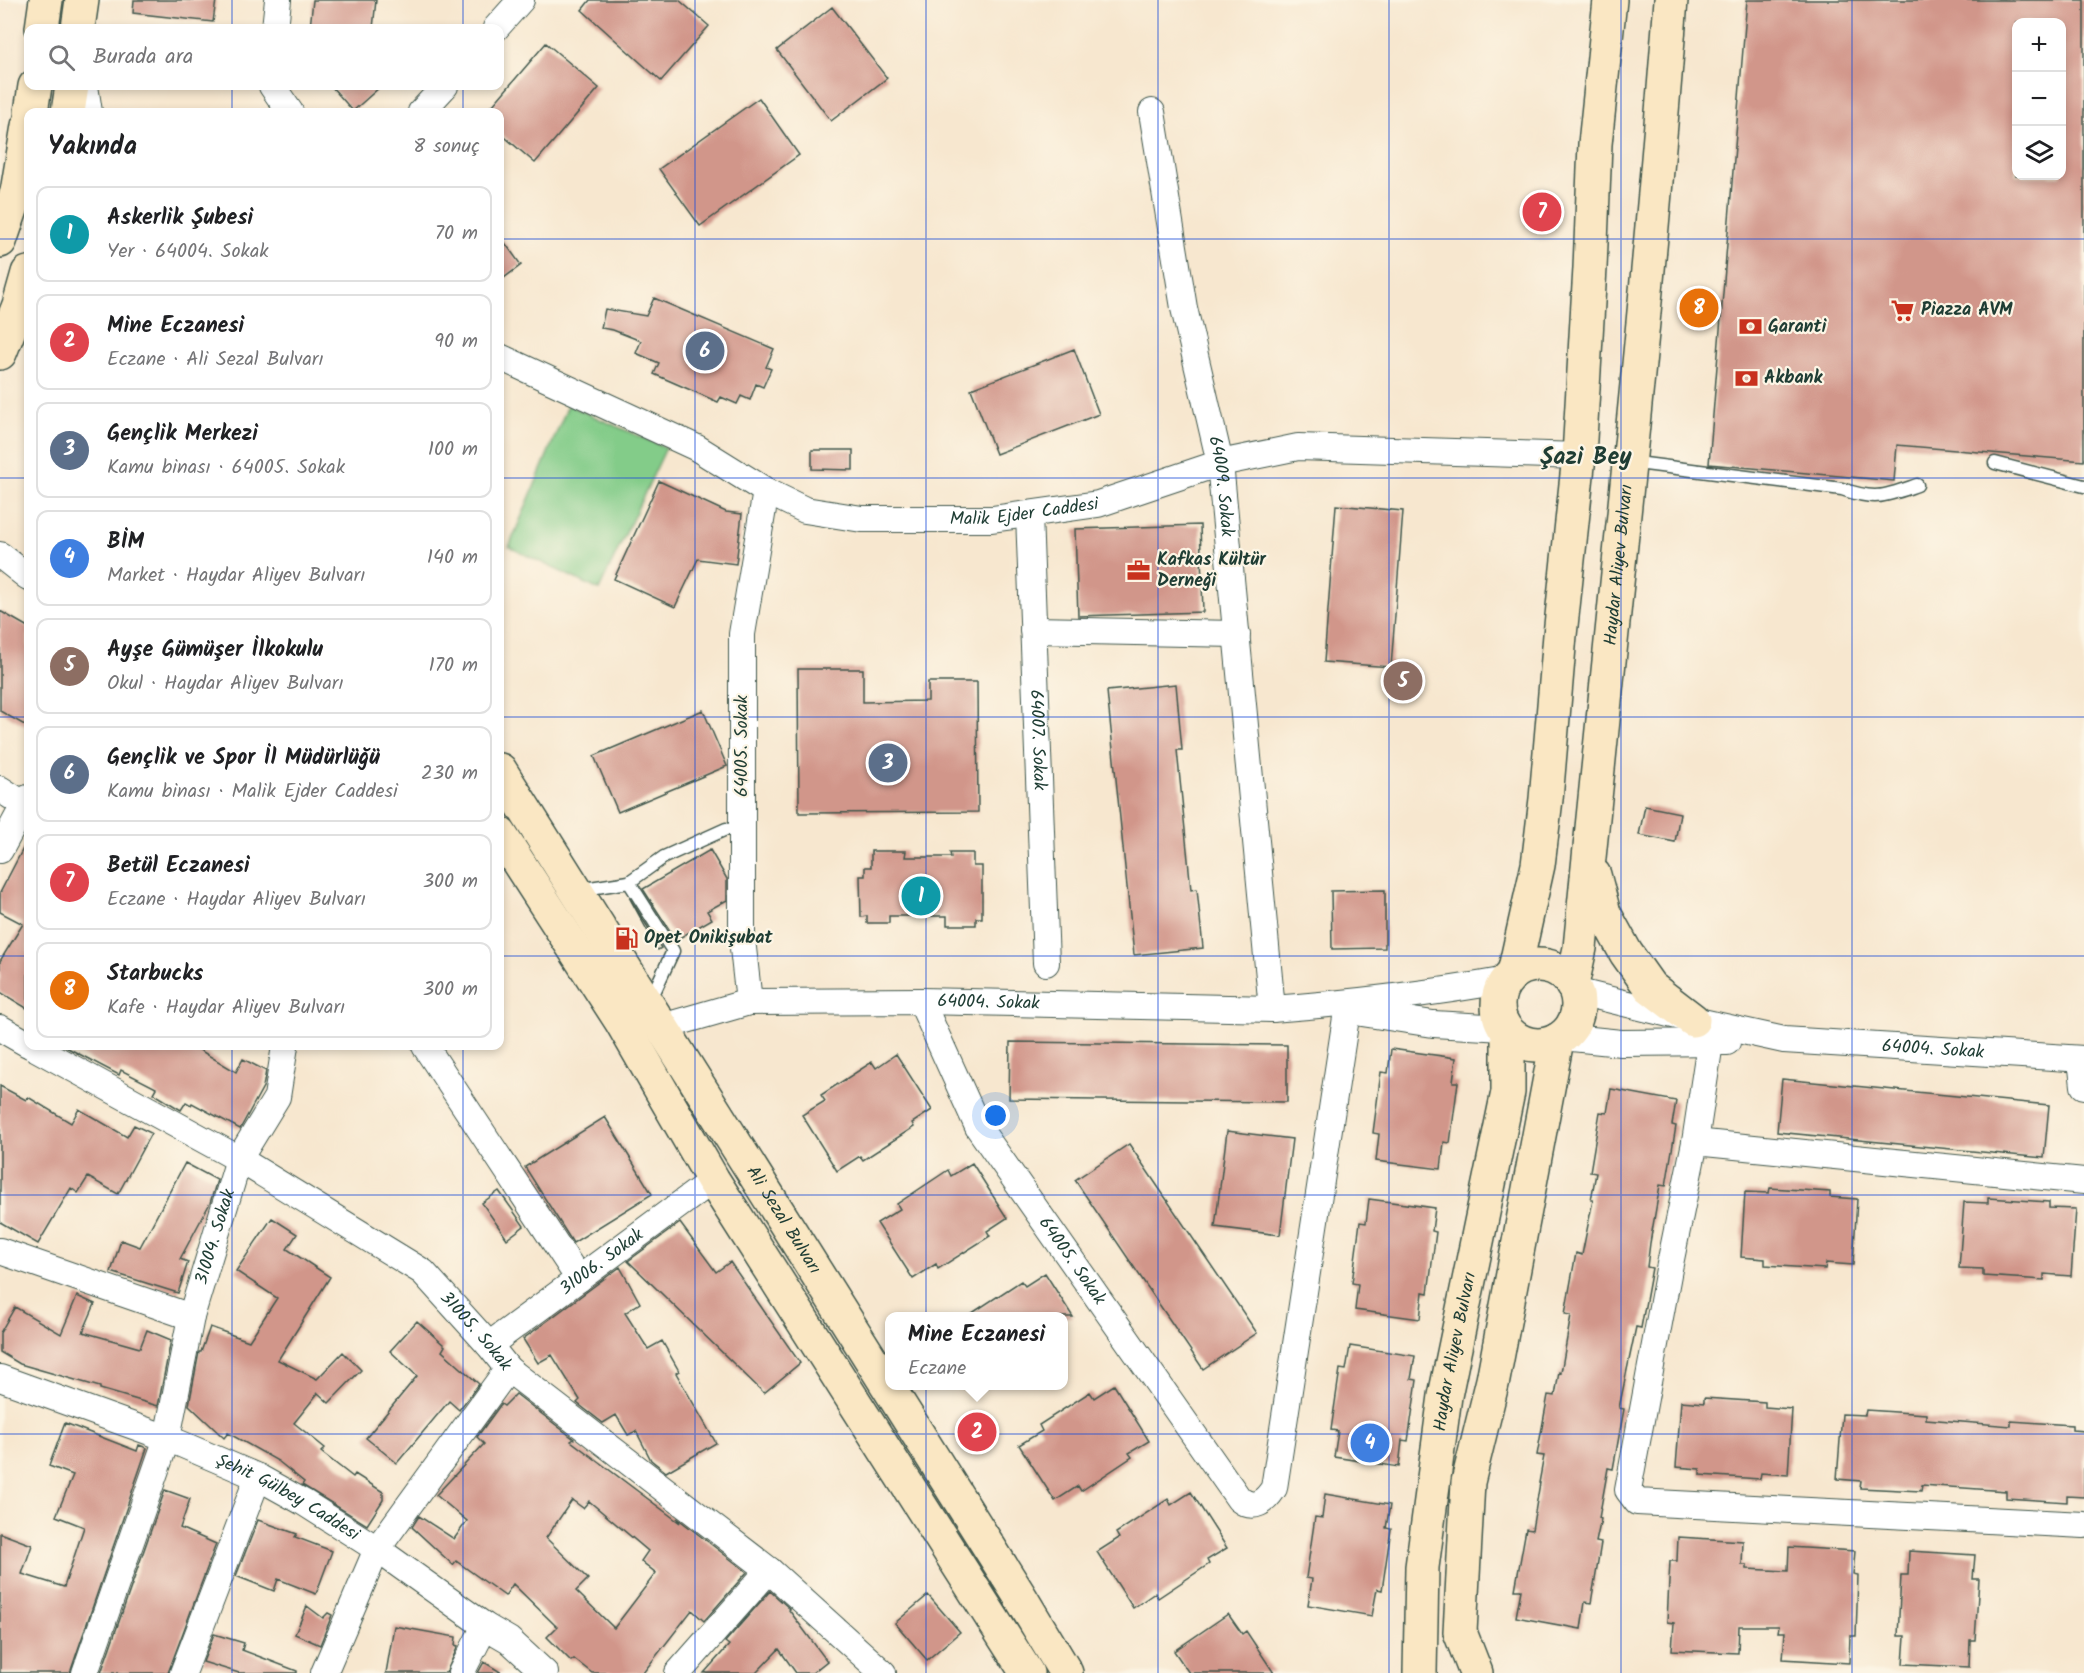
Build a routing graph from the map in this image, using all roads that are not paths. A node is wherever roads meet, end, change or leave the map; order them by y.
1 (46, 0) edge
2 (82, 0) edge
3 (278, 0) edge
4 (521, 0) edge
5 (1610, 0) edge
6 (1671, 0) edge
7 (43, 24) edge
8 (79, 24) edge
9 (275, 24) edge
10 (500, 24) edge
11 (34, 90) edge
12 (71, 90) edge
13 (86, 90) edge
14 (275, 90) edge
15 (441, 90) edge
16 (32, 108) edge
17 (69, 108) edge
18 (88, 108) edge
19 (287, 108) edge
20 (425, 108) edge
21 (1152, 112) dead end
22 (24, 147) edge
23 (15, 193) edge
24 (8, 240) edge
25 (24, 287) edge
26 (0, 353) edge
27 (504, 359) edge
28 (1579, 456) junction
29 (1629, 462) junction
30 (1220, 463) junction
31 (1995, 463) dead end
32 (1917, 485) dead end
33 (2084, 486) edge
34 (766, 491) junction
35 (1029, 515) junction
36 (0, 555) edge
37 (24, 574) edge
38 (1033, 630) junction
39 (1237, 634) junction
40 (504, 776) edge
41 (0, 789) edge
42 (24, 802) edge
43 (24, 809) edge
44 (726, 829) dead end
45 (504, 840) edge
46 (0, 850) edge
47 (1589, 858) junction
48 (629, 882) junction
49 (576, 890) junction
50 (1046, 963) dead end
51 (1510, 976) junction
52 (1573, 988) junction
53 (921, 1001) junction
54 (749, 1002) junction
55 (1319, 1006) junction
56 (1272, 1009) junction
57 (1347, 1011) junction
58 (656, 1016) junction
59 (0, 1028) edge
60 (1506, 1030) junction
61 (1701, 1032) junction
62 (1560, 1039) junction
63 (24, 1042) edge
64 (39, 1050) edge
65 (284, 1050) edge
66 (428, 1050) edge
67 (2083, 1059) edge
68 (2084, 1086) edge
69 (1695, 1142) junction
70 (239, 1159) junction
71 (713, 1179) junction
72 (2084, 1181) edge
73 (0, 1251) edge
74 (579, 1279) junction
75 (192, 1317) junction
76 (489, 1345) junction
77 (508, 1369) junction
78 (0, 1379) edge
79 (885, 1381) edge
80 (891, 1390) edge
81 (167, 1438) junction
82 (258, 1477) junction
83 (2084, 1525) edge
84 (376, 1549) junction
85 (769, 1570) junction
86 (485, 1626) junction
87 (1024, 1670) edge
88 (86, 1673) edge
89 (183, 1673) edge
90 (324, 1673) edge
91 (461, 1673) edge
92 (545, 1673) edge
93 (678, 1673) edge
94 (883, 1673) edge
95 (1066, 1673) edge
96 (1420, 1673) edge
97 (1476, 1673) edge

1 - 7 main road
2 - 8 main road
3 - 9 street
4 - 10 street
5 - 28 main road
6 - 29 main road, Haydar Aliyev Bulvarı
11 - 16 main road
12 - 17 main road
13 - 18 street
14 - 19 street
15 - 20 street
21 - 30 street, 64009. Sokak
22 - 23 main road
23 - 24 main road
25 - 26 main road
27 - 34 street, Malik Ejder Caddesi
28 - 30 street, Malik Ejder Caddesi
28 - 51 main road
29 - 32 lane
29 - 47 main road, Haydar Aliyev Bulvarı
30 - 35 street, Malik Ejder Caddesi
30 - 39 street, 64009. Sokak
31 - 33 lane
34 - 35 street, Malik Ejder Caddesi
34 - 54 street, 64005. Sokak
35 - 38 street, 64007. Sokak
36 - 37 street
38 - 39 street
38 - 50 street, 64007. Sokak
39 - 56 street, 64009. Sokak
40 - 49 main road, Ali Sezal Bulvarı
41 - 42 street
43 - 46 street
44 - 48 lane
45 - 71 main road
47 - 52 main road, Haydar Aliyev Bulvarı
47 - 61 main road
48 - 49 lane
48 - 58 lane
49 - 58 main road, Ali Sezal Bulvarı
51 - 52 main road
51 - 55 street, 64004. Sokak
51 - 60 main road
52 - 61 street, 64004. Sokak
52 - 62 main road
53 - 54 street, 64004. Sokak
53 - 56 street, 64004. Sokak
53 - 57 street, 64005. Sokak
54 - 58 street, 64004. Sokak
55 - 56 street, 64004. Sokak
55 - 57 street, 64004. Sokak
57 - 60 street, 64004. Sokak
58 - 79 main road, Ali Sezal Bulvarı
59 - 63 street, 31005. Sokak
60 - 62 main road
60 - 96 main road, Haydar Aliyev Bulvarı
61 - 62 street, 64004. Sokak
61 - 67 street, 64004. Sokak
61 - 69 street
62 - 97 main road
64 - 70 street, 31005. Sokak
65 - 70 street, 31004. Sokak
66 - 74 street
67 - 68 street
69 - 72 street
69 - 83 street
70 - 75 street, 31004. Sokak
70 - 76 street, 31005. Sokak
71 - 74 street, 31006. Sokak
71 - 87 main road
73 - 75 street
74 - 76 street, 31006. Sokak
75 - 81 street, 31004. Sokak
76 - 77 street, 31005. Sokak
77 - 84 street
77 - 85 street, 31005. Sokak
78 - 81 street, Şehit Gülbey Caddesi
80 - 95 main road, Ali Sezal Bulvarı
81 - 82 street, Şehit Gülbey Caddesi
81 - 88 street, 31004. Sokak
82 - 84 street, Şehit Gülbey Caddesi
82 - 89 street
84 - 86 street, Şehit Gülbey Caddesi
84 - 90 street
85 - 93 street
85 - 94 street, 31005. Sokak
86 - 91 street
86 - 92 street, Şehit Gülbey Caddesi

